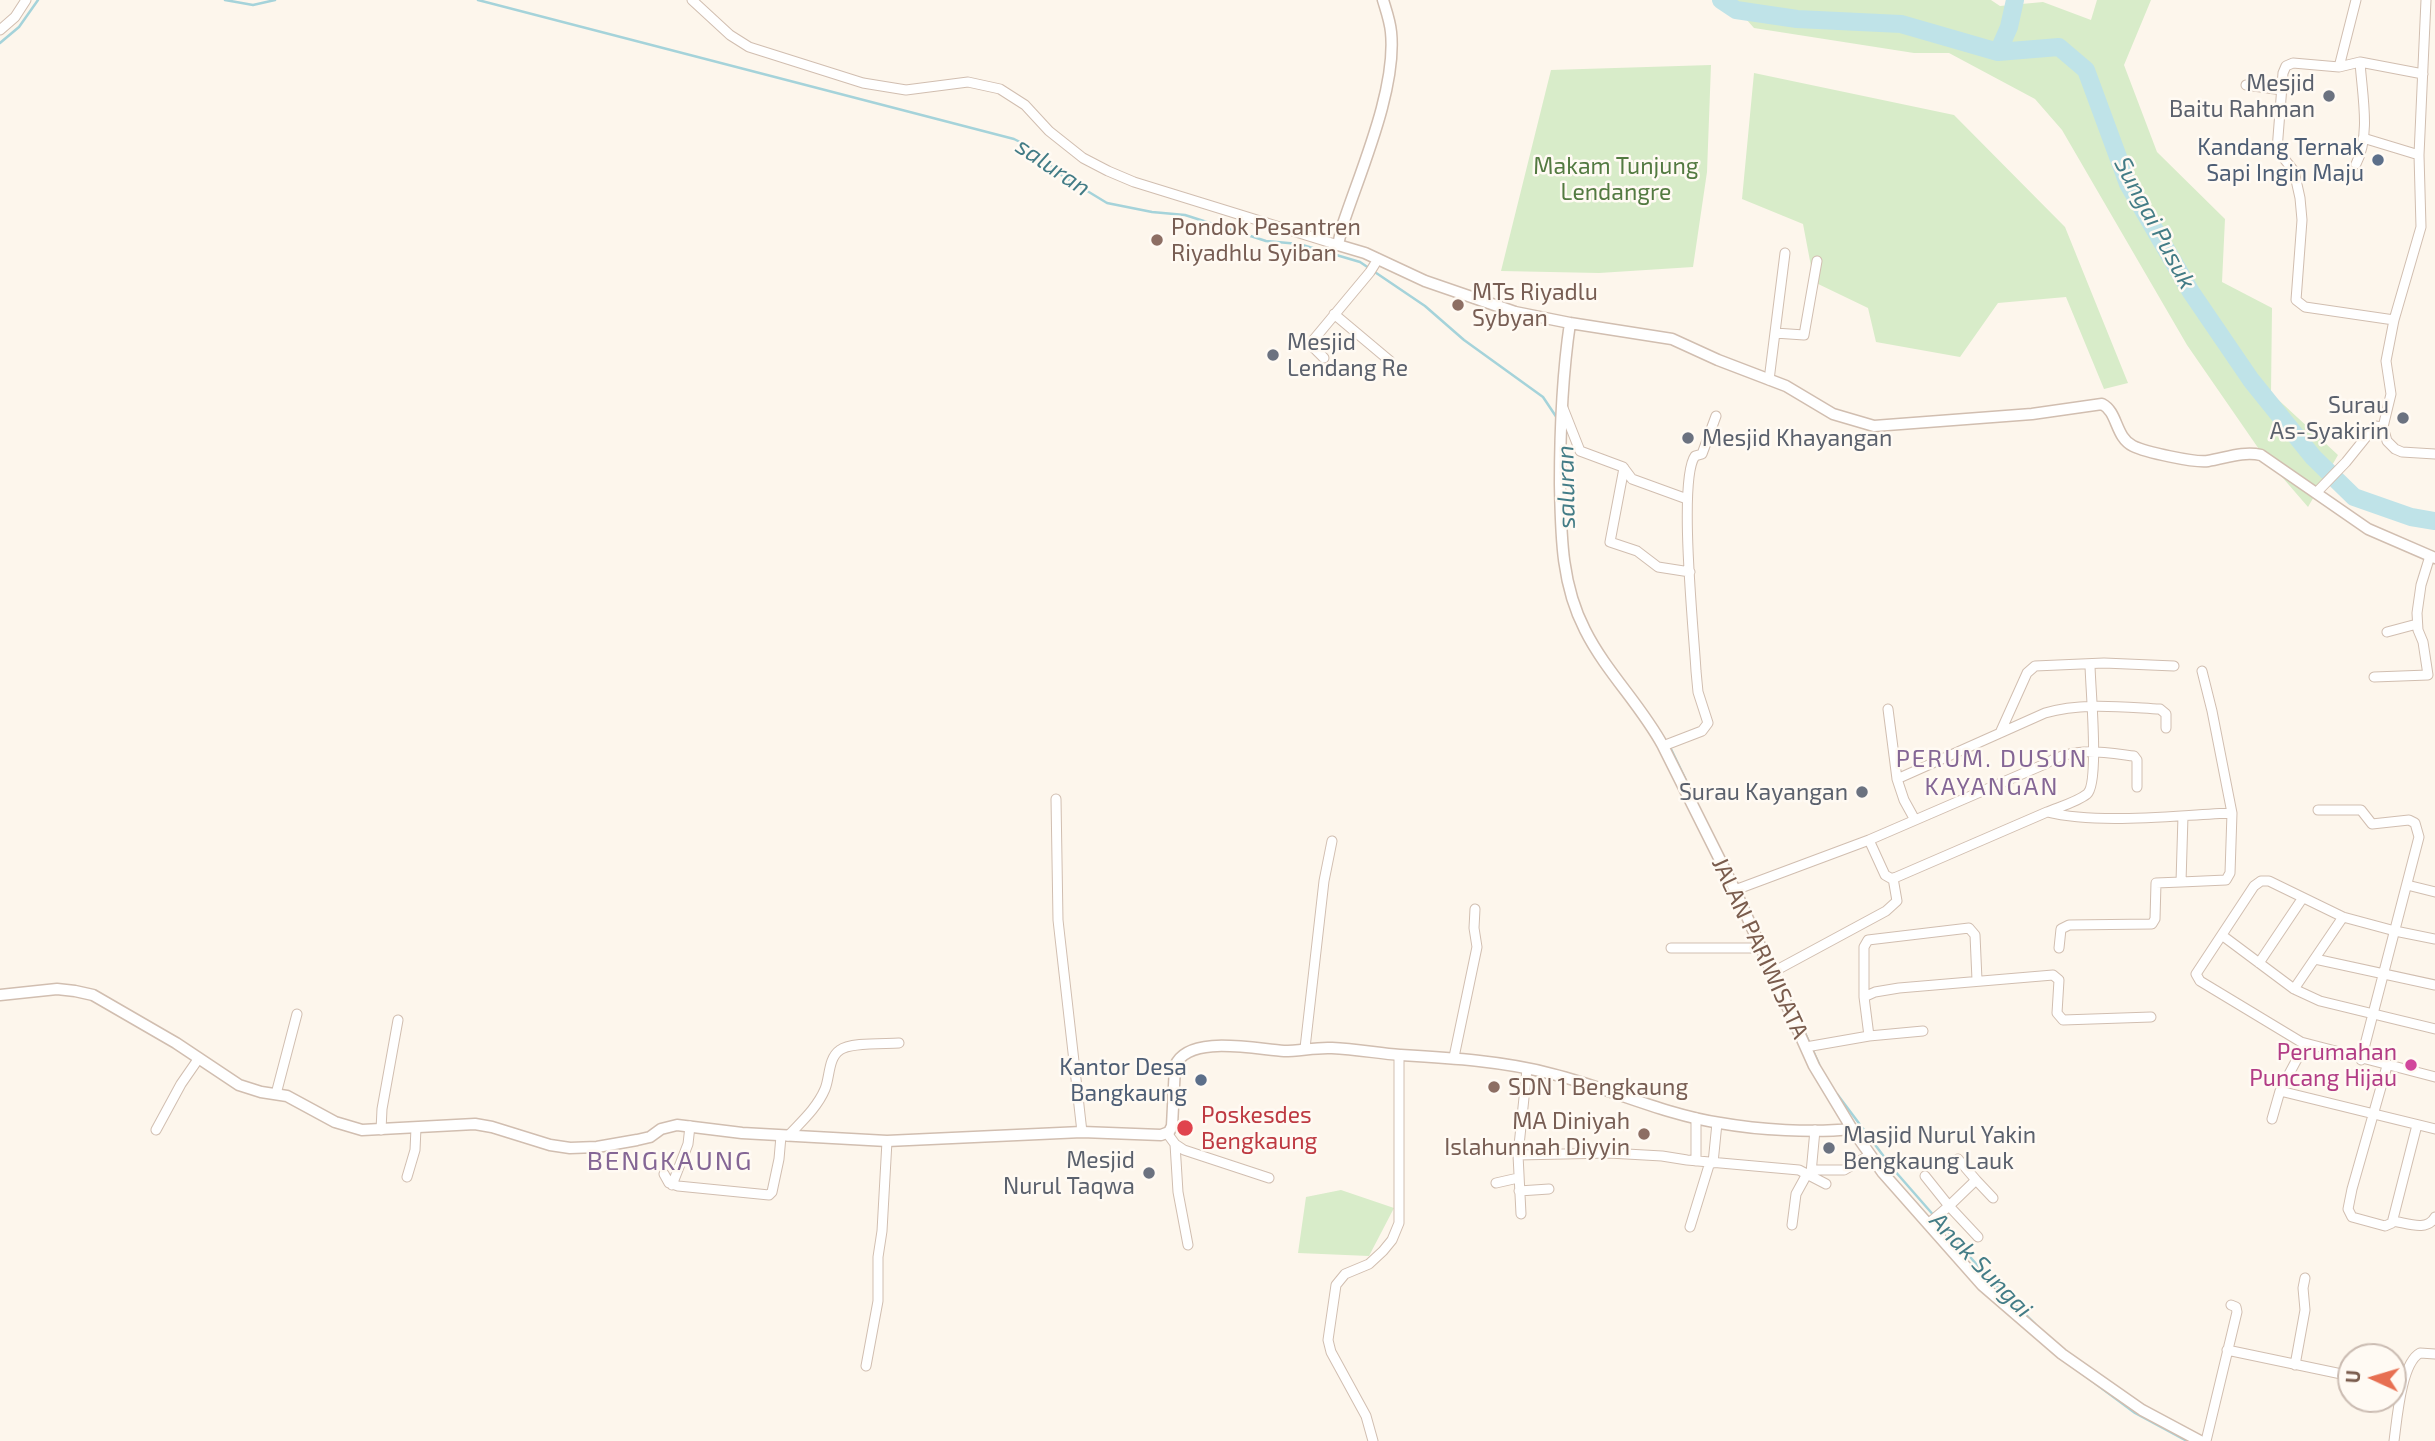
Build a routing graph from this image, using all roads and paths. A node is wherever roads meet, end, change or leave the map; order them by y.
1 (26, 0) edge
2 (691, 0) edge
3 (1383, 0) edge
4 (2356, 0) edge
5 (2426, 0) edge
6 (0, 30) edge
7 (2360, 62) junction
8 (2339, 67) junction
9 (2423, 74) junction
10 (2246, 85) dead end
11 (2282, 90) junction
12 (2363, 138) junction
13 (2419, 155) junction
14 (2356, 164) dead end
15 (1338, 244) junction
16 (1785, 253) dead end
17 (1377, 260) junction
18 (1817, 261) dead end
19 (1334, 314) junction
20 (2395, 320) junction
21 (1570, 323) junction
22 (1775, 333) junction
23 (1324, 358) dead end
24 (1390, 361) dead end
25 (1769, 380) junction
26 (1561, 403) junction
27 (1716, 416) dead end
28 (2383, 427) junction
29 (2435, 454) edge
30 (1624, 468) junction
31 (2318, 490) junction
32 (1687, 499) junction
33 (2433, 557) edge
34 (1690, 572) junction
35 (2417, 624) junction
36 (2387, 632) dead end
37 (2435, 640) edge
38 (2423, 642) junction
39 (2090, 664) junction
40 (2174, 666) dead end
41 (2202, 671) dead end
42 (2432, 675) edge
43 (2374, 677) dead end
44 (2091, 706) junction
45 (1888, 709) dead end
46 (2166, 728) dead end
47 (2000, 733) junction
48 (1666, 744) junction
49 (2094, 751) junction
50 (1897, 779) junction
51 (2137, 787) dead end
52 (1056, 799) dead end
53 (2318, 810) dead end
54 (2047, 812) junction
55 (2232, 813) junction
56 (2183, 816) junction
57 (1915, 820) junction
58 (1869, 840) junction
59 (1332, 841) dead end
60 (1893, 878) junction
61 (2181, 882) junction
62 (2407, 886) junction
63 (1739, 888) junction
64 (2435, 892) edge
65 (2302, 899) junction
66 (1475, 909) dead end
67 (2343, 917) junction
68 (2395, 931) junction
69 (2223, 936) junction
70 (2435, 939) edge
71 (1671, 948) dead end
72 (1761, 948) junction
73 (2059, 948) dead end
74 (2315, 959) junction
75 (2259, 962) junction
76 (1776, 971) junction
77 (2384, 973) junction
78 (1977, 980) junction
79 (2435, 985) edge
80 (2294, 989) junction
81 (0, 995) edge
82 (1864, 997) junction
83 (297, 1014) dead end
84 (2374, 1014) junction
85 (2151, 1017) dead end
86 (398, 1020) dead end
87 (2435, 1029) edge
88 (1923, 1031) dead end
89 (1870, 1036) junction
90 (899, 1043) dead end
91 (2305, 1044) junction
92 (1810, 1046) junction
93 (1305, 1048) junction
94 (1399, 1055) junction
95 (1454, 1057) junction
96 (199, 1058) junction
97 (2361, 1059) junction
98 (2387, 1066) junction
99 (1527, 1069) junction
100 (2435, 1077) edge
101 (2280, 1091) junction
102 (276, 1094) junction
103 (2373, 1116) junction
104 (1696, 1118) junction
105 (2272, 1119) dead end
106 (1717, 1123) junction
107 (2417, 1125) junction
108 (690, 1126) junction
109 (416, 1128) junction
110 (156, 1129) dead end
111 (2435, 1129) edge
112 (381, 1130) junction
113 (1815, 1130) junction
114 (1848, 1130) junction
115 (1082, 1132) junction
116 (1167, 1133) junction
117 (784, 1136) junction
118 (887, 1141) junction
119 (1175, 1144) junction
120 (1518, 1155) junction
121 (1870, 1155) junction
122 (1958, 1159) dead end
123 (1696, 1161) junction
124 (1712, 1163) junction
125 (664, 1174) dead end
126 (1810, 1174) junction
127 (1925, 1176) dead end
128 (407, 1177) dead end
129 (1269, 1178) dead end
130 (1518, 1178) junction
131 (1976, 1180) junction
132 (1496, 1183) dead end
133 (1826, 1184) dead end
134 (672, 1185) junction
135 (1549, 1189) dead end
136 (1519, 1191) junction
137 (1993, 1198) dead end
138 (1949, 1206) junction
139 (1521, 1214) dead end
140 (2435, 1217) edge
141 (1932, 1220) junction
142 (2393, 1221) junction
143 (1792, 1225) dead end
144 (1690, 1227) dead end
145 (1978, 1237) dead end
146 (1188, 1245) dead end
147 (2305, 1278) dead end
148 (2231, 1305) dead end
149 (2227, 1350) junction
150 (2435, 1354) edge
151 (2295, 1365) junction
152 (866, 1366) dead end
153 (2407, 1370) edge
154 (2337, 1373) edge
155 (2396, 1413) edge
156 (2179, 1437) edge
157 (1373, 1441) edge
158 (2200, 1441) edge
159 (2206, 1441) edge
160 (2394, 1441) edge

1 - 6 street
2 - 15 street
3 - 15 street
4 - 8 street
5 - 9 street
7 - 8 street
7 - 9 street
7 - 12 street
8 - 11 street
9 - 13 street
10 - 11 street
11 - 20 street
12 - 13 street
12 - 14 street
13 - 20 street
15 - 17 street
16 - 22 street
17 - 19 street
17 - 21 street
18 - 22 street
19 - 23 street
19 - 24 street
20 - 28 street
21 - 25 street
21 - 26 street, JALAN PARIWISATA
22 - 25 street
25 - 31 street
26 - 30 street
26 - 48 street, JALAN PARIWISATA
27 - 32 street
28 - 29 street
28 - 31 street
30 - 32 street
30 - 34 street
31 - 33 street
32 - 34 street
33 - 35 street
34 - 48 street
35 - 36 street
35 - 38 street
37 - 38 street
38 - 42 street
39 - 40 street
39 - 44 street
39 - 47 street
41 - 55 street
42 - 43 street
44 - 46 street
44 - 47 street
44 - 49 street
45 - 50 street
47 - 50 street
48 - 63 street, JALAN PARIWISATA
49 - 51 street
49 - 54 street
49 - 57 street
50 - 57 street
52 - 115 street
53 - 62 street
54 - 56 street
54 - 60 street
55 - 56 street
55 - 61 street
56 - 61 street
57 - 58 street
58 - 60 street
58 - 63 street
59 - 93 street
60 - 76 street
61 - 73 street
62 - 64 street
62 - 68 street
63 - 72 street, JALAN PARIWISATA
65 - 67 street
65 - 69 street
65 - 75 street
66 - 95 street
67 - 68 street
67 - 74 street
68 - 70 street
68 - 77 street
69 - 75 street
69 - 91 street
71 - 72 street
72 - 76 street, JALAN PARIWISATA
74 - 77 street
74 - 80 street
75 - 80 street
76 - 92 street, JALAN PARIWISATA
77 - 79 street
77 - 84 street
78 - 82 street
78 - 82 street
78 - 85 street
80 - 84 street
81 - 96 street
82 - 89 street
83 - 102 street
84 - 87 street
84 - 97 street
86 - 112 street
88 - 89 street
89 - 92 street
90 - 117 street
91 - 97 street
91 - 101 street
92 - 114 street, JALAN PARIWISATA
93 - 94 street
93 - 116 street
94 - 95 street
94 - 157 street
95 - 99 street
96 - 102 street
96 - 110 street
97 - 98 street
98 - 100 street
98 - 103 street
99 - 104 street
99 - 120 street
101 - 103 street
101 - 105 street
102 - 112 street
103 - 107 street
103 - 142 street
104 - 106 street
104 - 123 street
106 - 113 street
106 - 124 street
107 - 111 street
107 - 142 street
108 - 109 street
108 - 117 street
108 - 134 street
109 - 112 street
109 - 128 street
113 - 114 street
113 - 126 street
114 - 121 street, JALAN PARIWISATA
115 - 116 street
115 - 118 street
116 - 119 street
117 - 118 street
117 - 134 street
118 - 152 street
119 - 129 street
119 - 146 street
120 - 123 street
120 - 130 street
121 - 126 street
121 - 141 street, JALAN PARIWISATA
122 - 131 street
123 - 124 street
124 - 126 street
124 - 144 street
125 - 134 street
126 - 133 street
126 - 143 street
127 - 138 street
130 - 132 street
130 - 136 street
131 - 137 street
131 - 138 street
135 - 136 street
136 - 139 street
138 - 141 street
138 - 145 street
140 - 142 street
141 - 156 street, JALAN PARIWISATA
147 - 151 street
148 - 149 street
149 - 151 street
149 - 159 street
150 - 153 street
151 - 154 street
155 - 160 street
156 - 158 street, JALAN PARIWISATA

